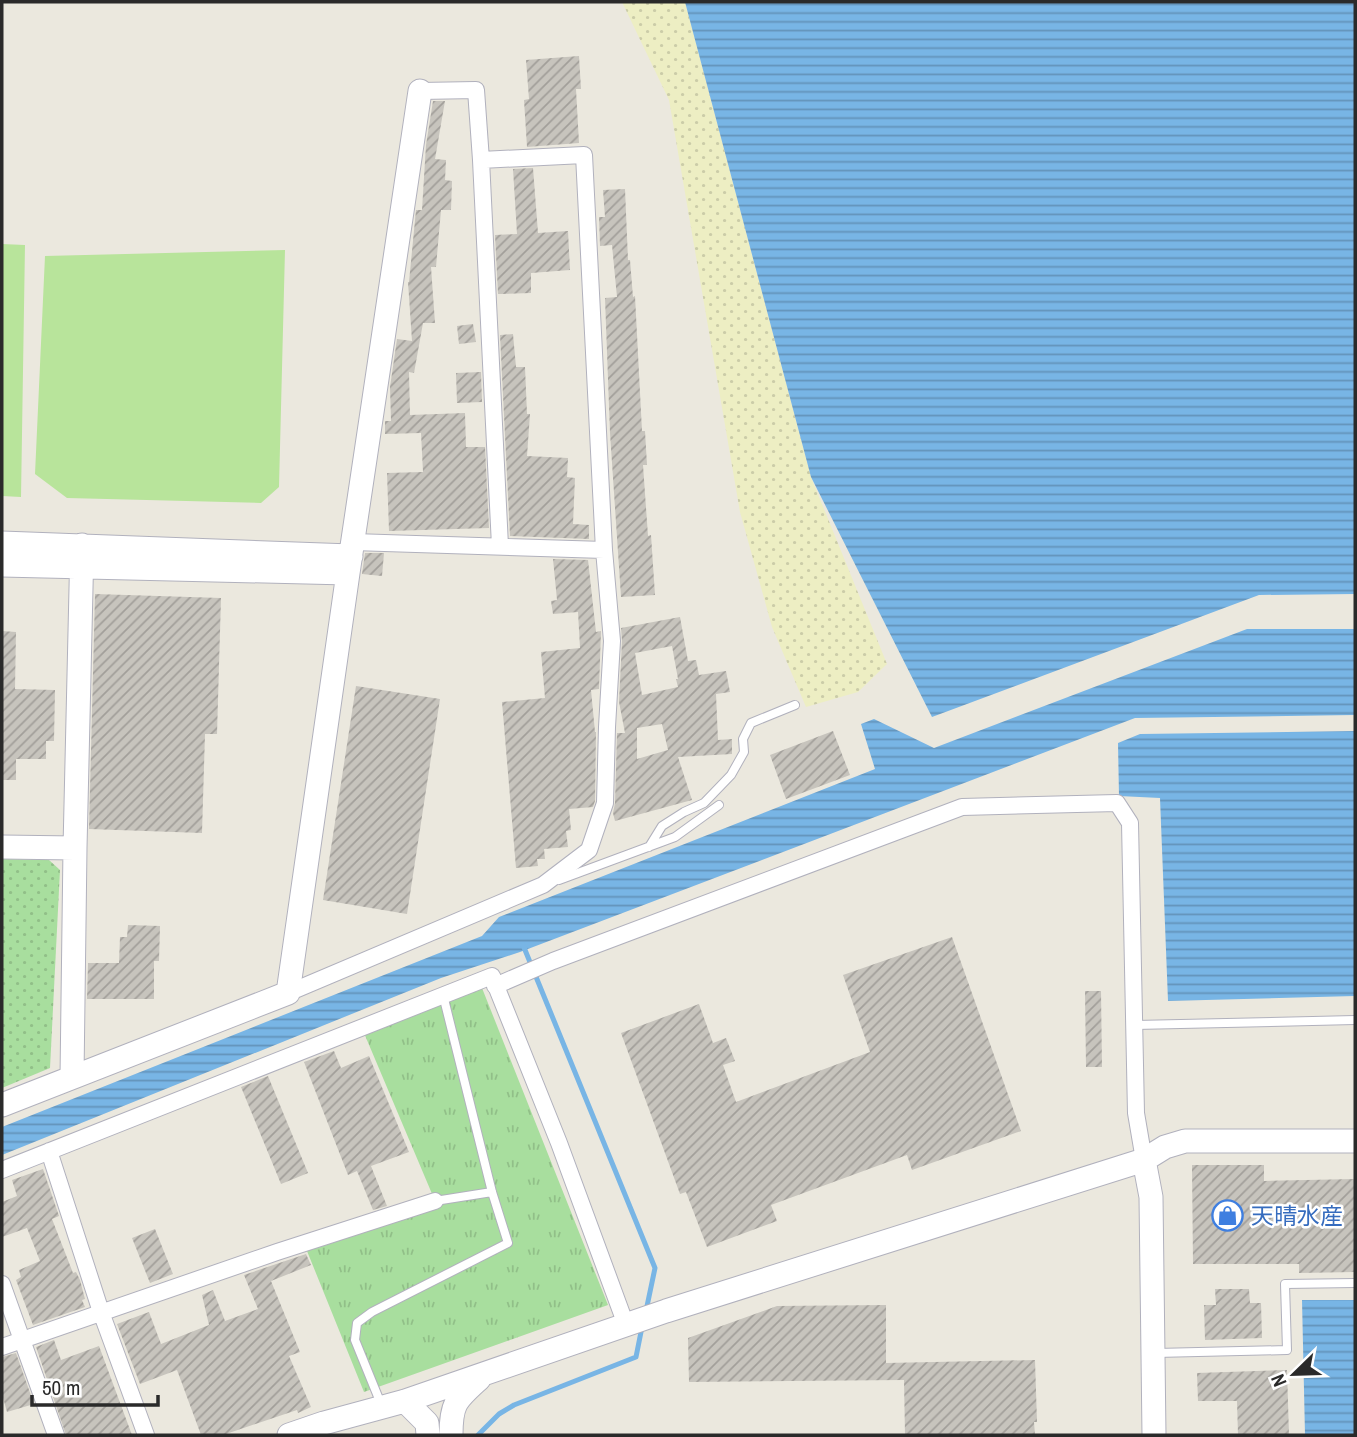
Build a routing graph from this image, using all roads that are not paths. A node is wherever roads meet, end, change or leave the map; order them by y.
1 (420, 91) joint
2 (481, 160) junction
3 (2, 543) edge
4 (500, 546) junction
5 (604, 550) junction
6 (81, 556) junction
7 (350, 557) junction
8 (2, 565) edge
9 (794, 705) dead end
10 (719, 806) dead end
11 (2, 847) edge
12 (649, 847) junction
13 (75, 848) junction
14 (543, 885) junction
15 (495, 986) junction
16 (288, 993) junction
17 (443, 995) junction
18 (1355, 1020) edge
19 (1135, 1024) junction
20 (72, 1077) junction
21 (2, 1105) edge
22 (1355, 1141) edge
23 (49, 1151) junction
24 (1144, 1160) junction
25 (2, 1170) edge
26 (492, 1192) junction
27 (435, 1201) joint
28 (1355, 1283) edge
29 (2, 1284) edge
30 (101, 1312) junction
31 (626, 1325) junction
32 (22, 1340) junction
33 (2, 1347) edge
34 (1153, 1353) junction
35 (487, 1372) junction
36 (433, 1391) junction
37 (405, 1401) junction
38 (382, 1407) junction
39 (451, 1425) edge
40 (428, 1429) edge
41 (56, 1435) edge
42 (146, 1435) edge
43 (289, 1435) edge
44 (1154, 1435) edge

1 - 2 street
1 - 7 street
2 - 4 street
2 - 5 street
3 - 6 street
4 - 5 street
4 - 7 street
5 - 14 street
6 - 7 street
6 - 8 street
6 - 13 street
7 - 16 street
9 - 12 lane
10 - 12 lane
11 - 13 street
12 - 14 lane
13 - 20 street
14 - 16 street
15 - 17 street
15 - 19 street
15 - 31 street
16 - 20 street
17 - 23 street
17 - 26 lane
18 - 19 lane
19 - 24 street
20 - 21 street
22 - 24 street
23 - 25 street
23 - 30 street
24 - 31 street
24 - 34 street
26 - 27 lane
26 - 38 lane
27 - 30 street
28 - 34 lane
29 - 32 street
30 - 32 street
30 - 42 street
31 - 35 street
32 - 33 street
32 - 41 street
34 - 44 street
35 - 36 street
35 - 39 street
36 - 37 street
36 - 39 street
37 - 38 street
37 - 40 street
38 - 43 street

